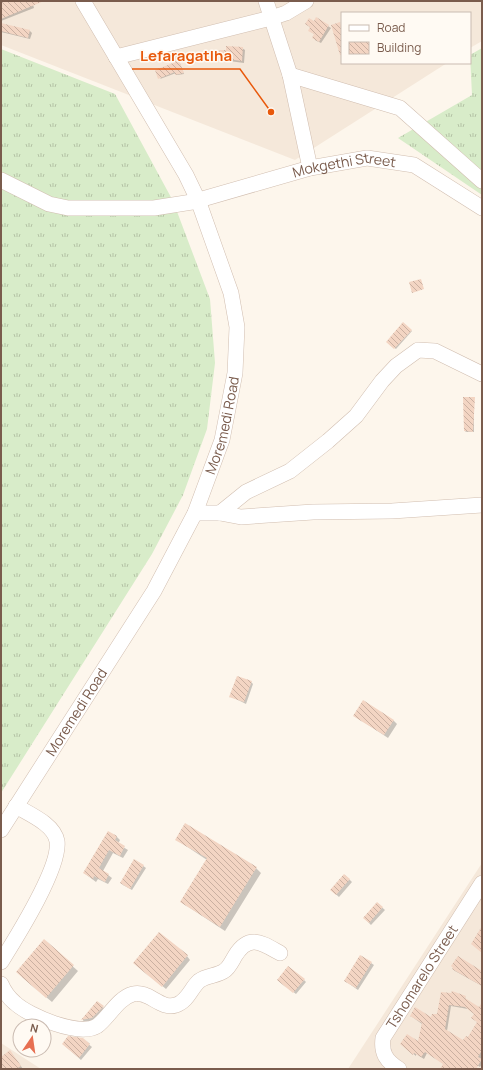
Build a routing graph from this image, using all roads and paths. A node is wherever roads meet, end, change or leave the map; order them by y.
1 (83, 1) edge
2 (266, 1) edge
3 (306, 1) edge
4 (271, 18) junction
5 (116, 57) junction
6 (290, 75) junction
7 (310, 168) junction
8 (1, 180) edge
9 (482, 181) edge
10 (198, 200) junction
11 (482, 208) edge
12 (482, 374) edge
13 (482, 505) edge
14 (195, 513) junction
15 (220, 513) junction
16 (16, 806) junction
17 (1, 830) edge
18 (482, 883) edge
19 (280, 953) dead end
20 (1, 962) edge
21 (1, 984) edge
22 (399, 1069) edge

1 - 5 street, Moremedi Road
2 - 4 street
3 - 4 street
4 - 5 street
4 - 6 street
5 - 10 street, Moremedi Road
6 - 7 street
6 - 9 street
7 - 10 street, Mokgethi Street
7 - 11 street, Mokgethi Street
8 - 10 street, Mokgethi Street
10 - 14 street, Moremedi Road
12 - 15 street
13 - 15 street
14 - 15 street
14 - 16 street, Moremedi Road
16 - 17 street, Moremedi Road
16 - 20 street
18 - 22 street, Tshomarelo Street
19 - 21 street

